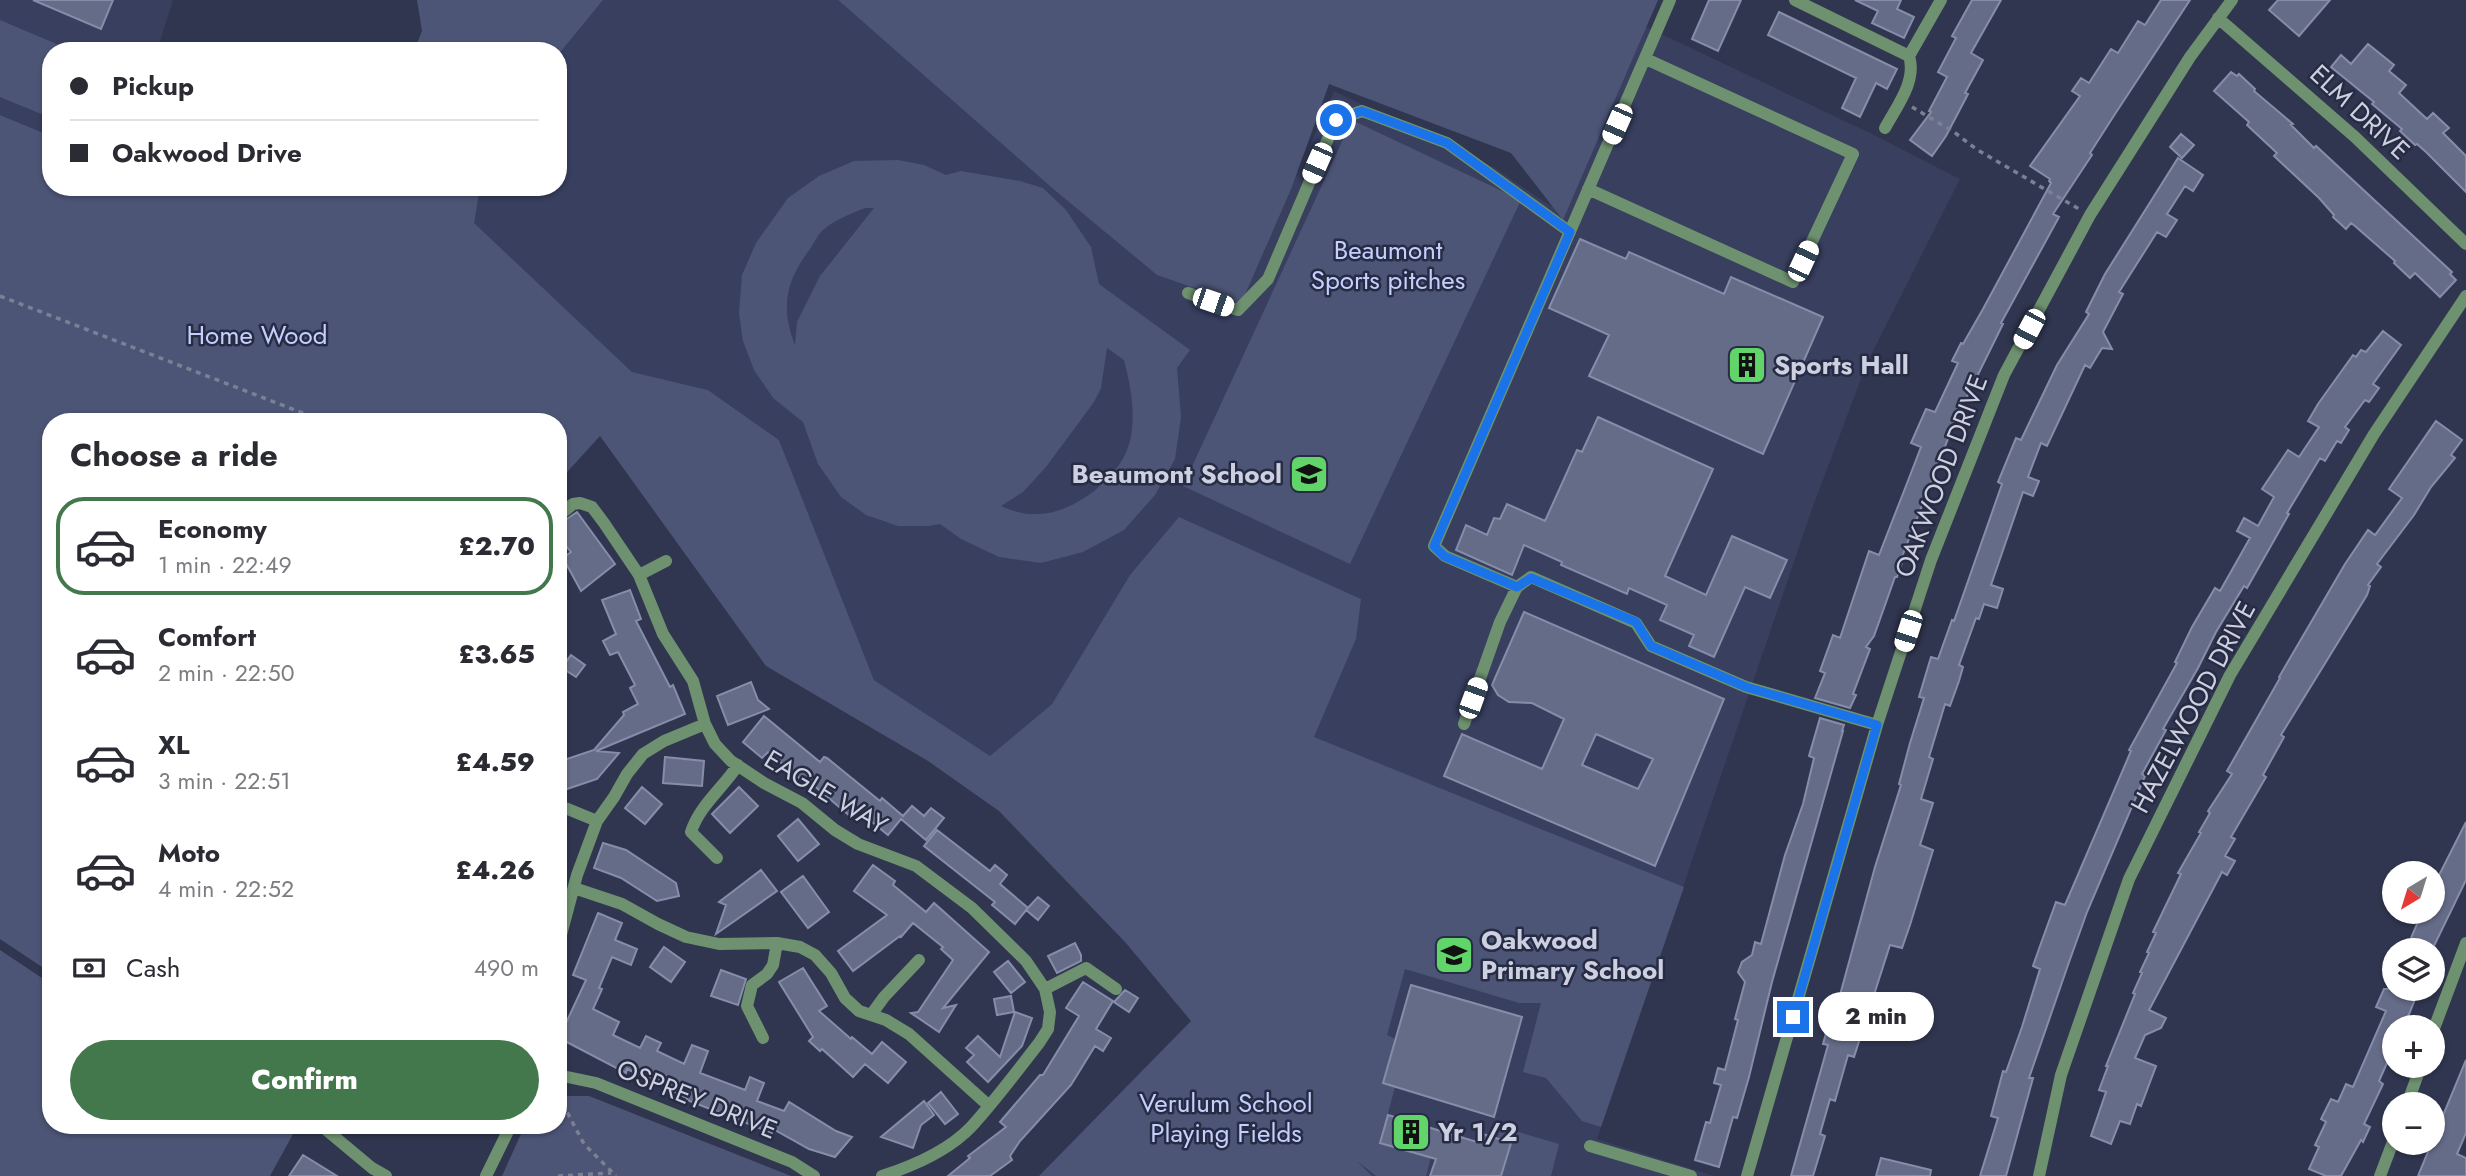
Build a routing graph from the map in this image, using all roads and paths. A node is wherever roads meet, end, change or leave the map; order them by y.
1 (1670, 0) edge
2 (1795, 0) edge
3 (1941, 0) edge
4 (2232, 0) edge
5 (2218, 18) junction
6 (1909, 56) junction
7 (1646, 59) junction
8 (1901, 100) junction
9 (1885, 128) dead end
10 (1588, 189) junction
11 (2090, 215) junction
12 (1570, 232) junction
13 (2466, 244) edge
14 (1188, 293) dead end
15 (0, 296) edge
16 (2466, 296) edge
17 (303, 413) edge
18 (567, 509) edge
19 (666, 561) dead end
20 (639, 575) junction
21 (1517, 587) junction
22 (705, 724) junction
23 (1464, 724) dead end
24 (1877, 725) junction
25 (738, 765) junction
26 (567, 809) edge
27 (597, 821) junction
28 (717, 858) dead end
29 (574, 888) junction
30 (567, 913) edge
31 (777, 943) junction
32 (2466, 943) edge
33 (919, 960) dead end
34 (1045, 989) junction
35 (1116, 989) dead end
36 (872, 1015) junction
37 (2439, 1015) edge
38 (763, 1038) dead end
39 (567, 1077) edge
40 (988, 1105) junction
41 (567, 1112) edge
42 (331, 1134) edge
43 (507, 1134) edge
44 (1590, 1146) dead end
45 (2388, 1155) edge
46 (613, 1174) edge
47 (386, 1176) edge
48 (486, 1176) edge
49 (558, 1176) edge
50 (814, 1176) edge
51 (882, 1176) edge
52 (1690, 1176) edge
53 (1747, 1176) edge
54 (2039, 1176) edge
55 (2380, 1176) edge

1 - 7 street
2 - 6 street
3 - 6 street
4 - 5 street, OAKWOOD DRIVE
5 - 11 street, OAKWOOD DRIVE
5 - 13 street, ELM DRIVE
6 - 8 street
7 - 10 street
7 - 10 street
8 - 9 street
8 - 11 path
10 - 12 street
11 - 24 street, OAKWOOD DRIVE
12 - 14 street
12 - 21 street
15 - 17 path
16 - 54 street, HAZELWOOD DRIVE
18 - 20 street, EAGLE WAY
19 - 20 street
20 - 22 street, EAGLE WAY
21 - 23 street
21 - 24 street
22 - 25 street, EAGLE WAY
22 - 27 street
24 - 53 street, OAKWOOD DRIVE
25 - 28 street
25 - 34 street, EAGLE WAY
26 - 27 street
27 - 29 street
29 - 30 street
29 - 31 street
31 - 36 street
31 - 38 street
32 - 37 street
33 - 36 street
34 - 35 street
34 - 40 street, EAGLE WAY
36 - 40 street
39 - 50 street, OSPREY DRIVE
40 - 51 street, EAGLE WAY
41 - 46 path
42 - 47 street
43 - 48 street
44 - 52 street
45 - 55 street
46 - 49 path

